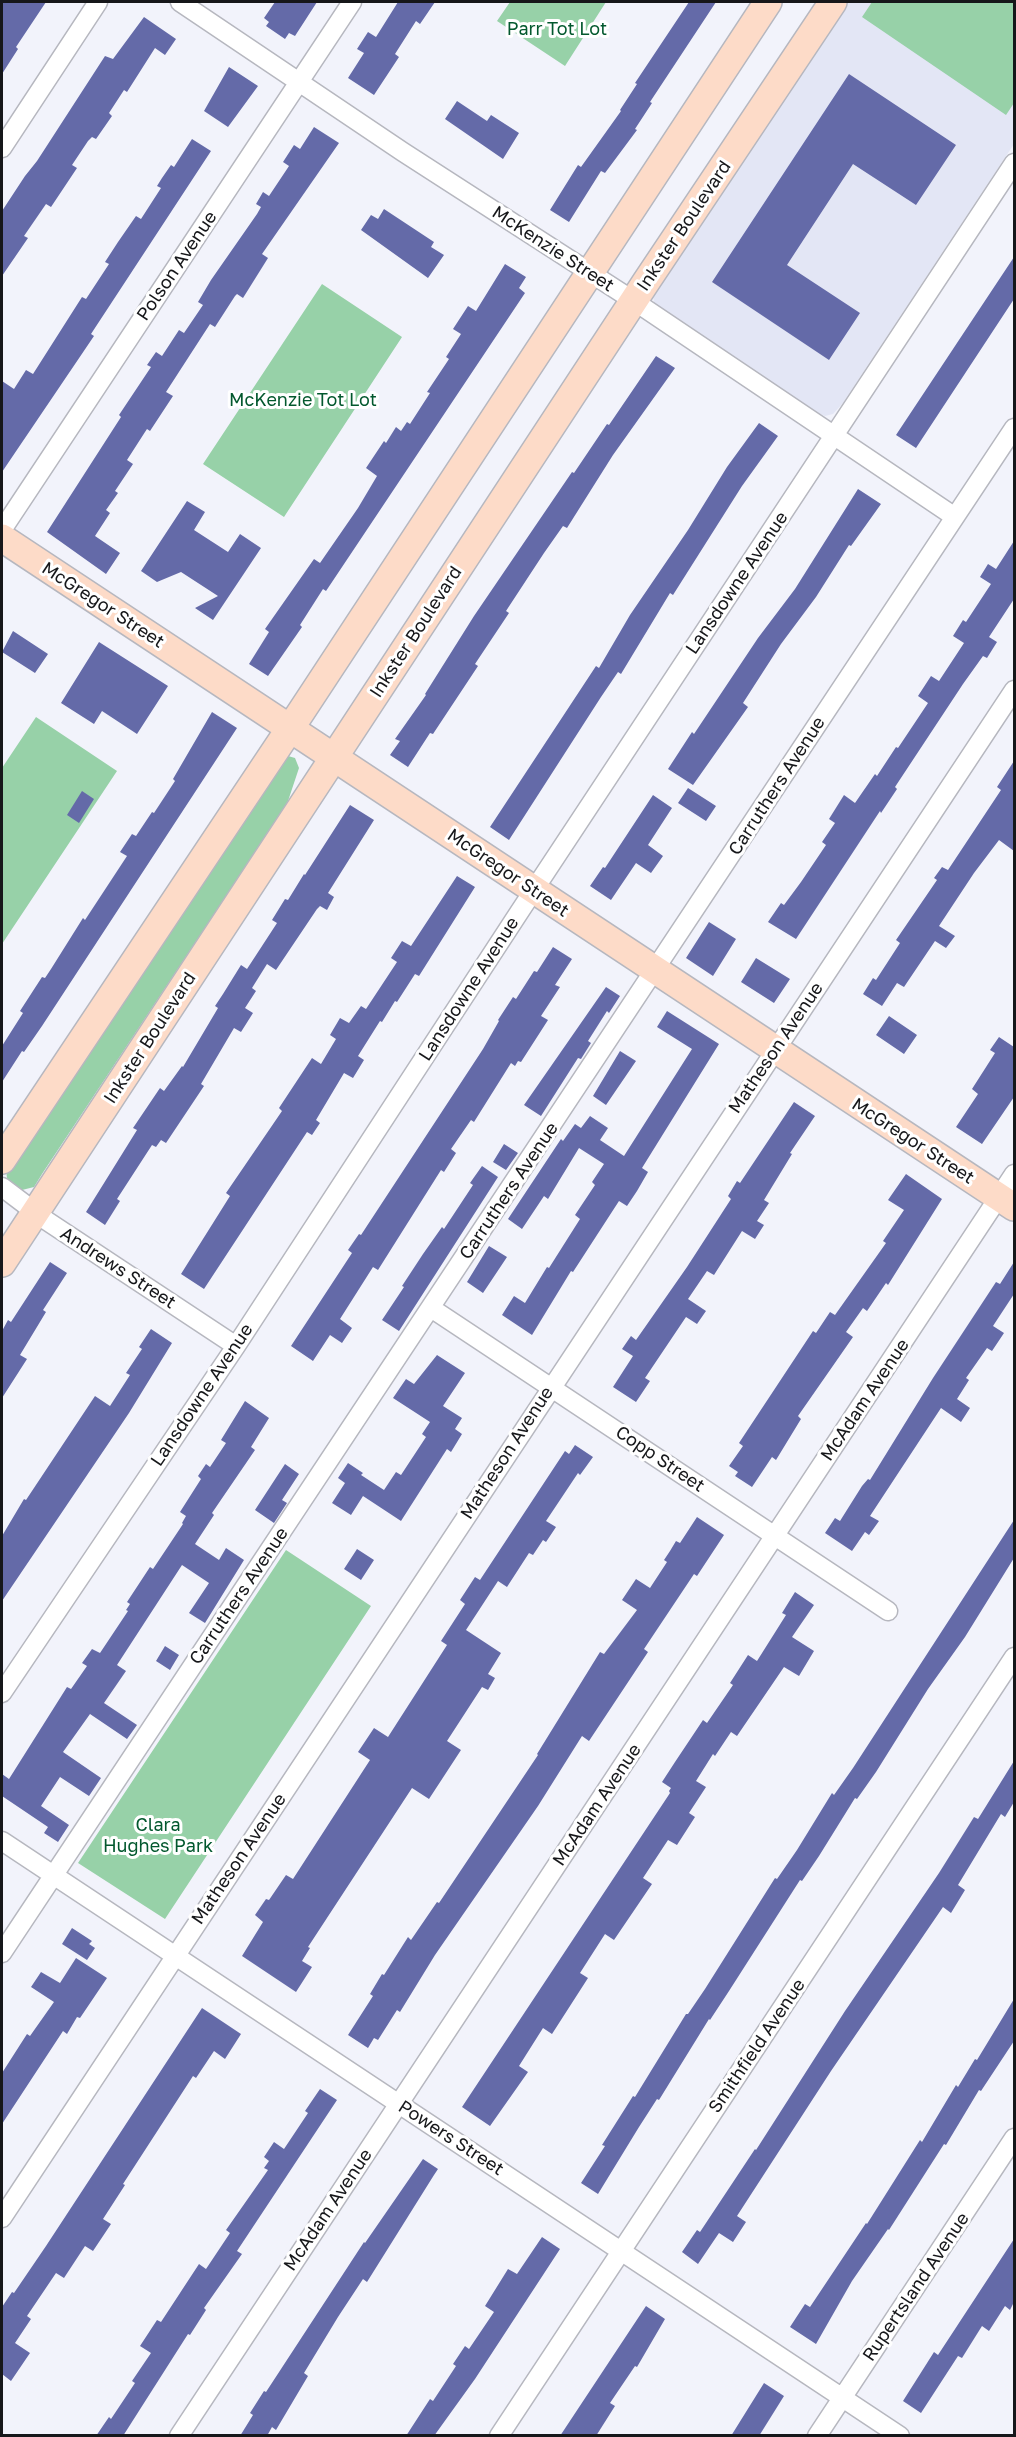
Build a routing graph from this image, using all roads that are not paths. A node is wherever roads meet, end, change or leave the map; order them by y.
1 (98, 2) edge
2 (180, 2) edge
3 (352, 2) edge
4 (768, 2) edge
5 (834, 2) edge
6 (299, 81) junction
7 (2, 148) edge
8 (1014, 163) edge
9 (588, 272) junction
10 (634, 301) junction
11 (1014, 428) edge
12 (835, 438) junction
13 (956, 517) junction
14 (2, 530) edge
15 (2, 538) edge
16 (1014, 690) edge
17 (291, 727) junction
18 (334, 756) junction
19 (534, 890) junction
20 (655, 971) junction
21 (774, 1051) junction
22 (2, 1160) edge
23 (1014, 1174) edge
24 (2, 1187) edge
25 (1007, 1202) edge
26 (35, 1213) junction
27 (2, 1263) edge
28 (431, 1308) junction
29 (236, 1346) junction
30 (552, 1386) junction
31 (775, 1535) junction
32 (888, 1611) dead end
33 (1014, 1657) edge
34 (2, 1693) edge
35 (2, 1841) edge
36 (53, 1875) junction
37 (2, 1953) edge
38 (175, 1956) junction
39 (399, 2104) junction
40 (1014, 2138) edge
41 (2, 2218) edge
42 (621, 2251) junction
43 (842, 2397) junction
44 (179, 2436) edge
45 (499, 2436) edge
46 (817, 2436) edge
47 (900, 2436) edge

1 - 7 street
2 - 6 street, McKenzie Street
3 - 6 street, Polson Avenue
4 - 9 main road
5 - 10 main road, Inkster Boulevard
6 - 9 street, McKenzie Street
6 - 14 street, Polson Avenue
8 - 12 street, Lansdowne Avenue
9 - 10 street, McKenzie Street
9 - 17 main road
10 - 12 street, McKenzie Street
10 - 18 main road, Inkster Boulevard
11 - 13 street, Carruthers Avenue
12 - 13 street, McKenzie Street
12 - 19 street, Lansdowne Avenue
13 - 20 street, Carruthers Avenue
15 - 17 main road, McGregor Street
16 - 21 street, Matheson Avenue
17 - 18 main road, McGregor Street
17 - 22 main road
18 - 19 main road, McGregor Street
18 - 26 main road, Inkster Boulevard
19 - 20 main road, McGregor Street
19 - 29 street, Lansdowne Avenue
20 - 21 main road, McGregor Street
20 - 28 street, Carruthers Avenue
21 - 25 main road, McGregor Street
21 - 30 street, Matheson Avenue
23 - 25 street, McAdam Avenue
24 - 26 street, Andrews Street
25 - 31 street, McAdam Avenue
26 - 27 main road, Inkster Boulevard
26 - 29 street, Andrews Street
28 - 30 street, Copp Street
28 - 36 street, Carruthers Avenue
29 - 34 street, Lansdowne Avenue
30 - 31 street, Copp Street
30 - 38 street, Matheson Avenue
31 - 32 street, Copp Street
31 - 39 street, McAdam Avenue
33 - 42 street, Smithfield Avenue
35 - 36 street, Powers Street
36 - 37 street, Carruthers Avenue
36 - 38 street, Powers Street
38 - 39 street, Powers Street
38 - 41 street, Matheson Avenue
39 - 42 street, Powers Street
39 - 44 street, McAdam Avenue
40 - 43 street, Rupertsland Avenue
42 - 43 street, Powers Street
42 - 45 street, Smithfield Avenue
43 - 46 street, Rupertsland Avenue
43 - 47 street, Powers Street

